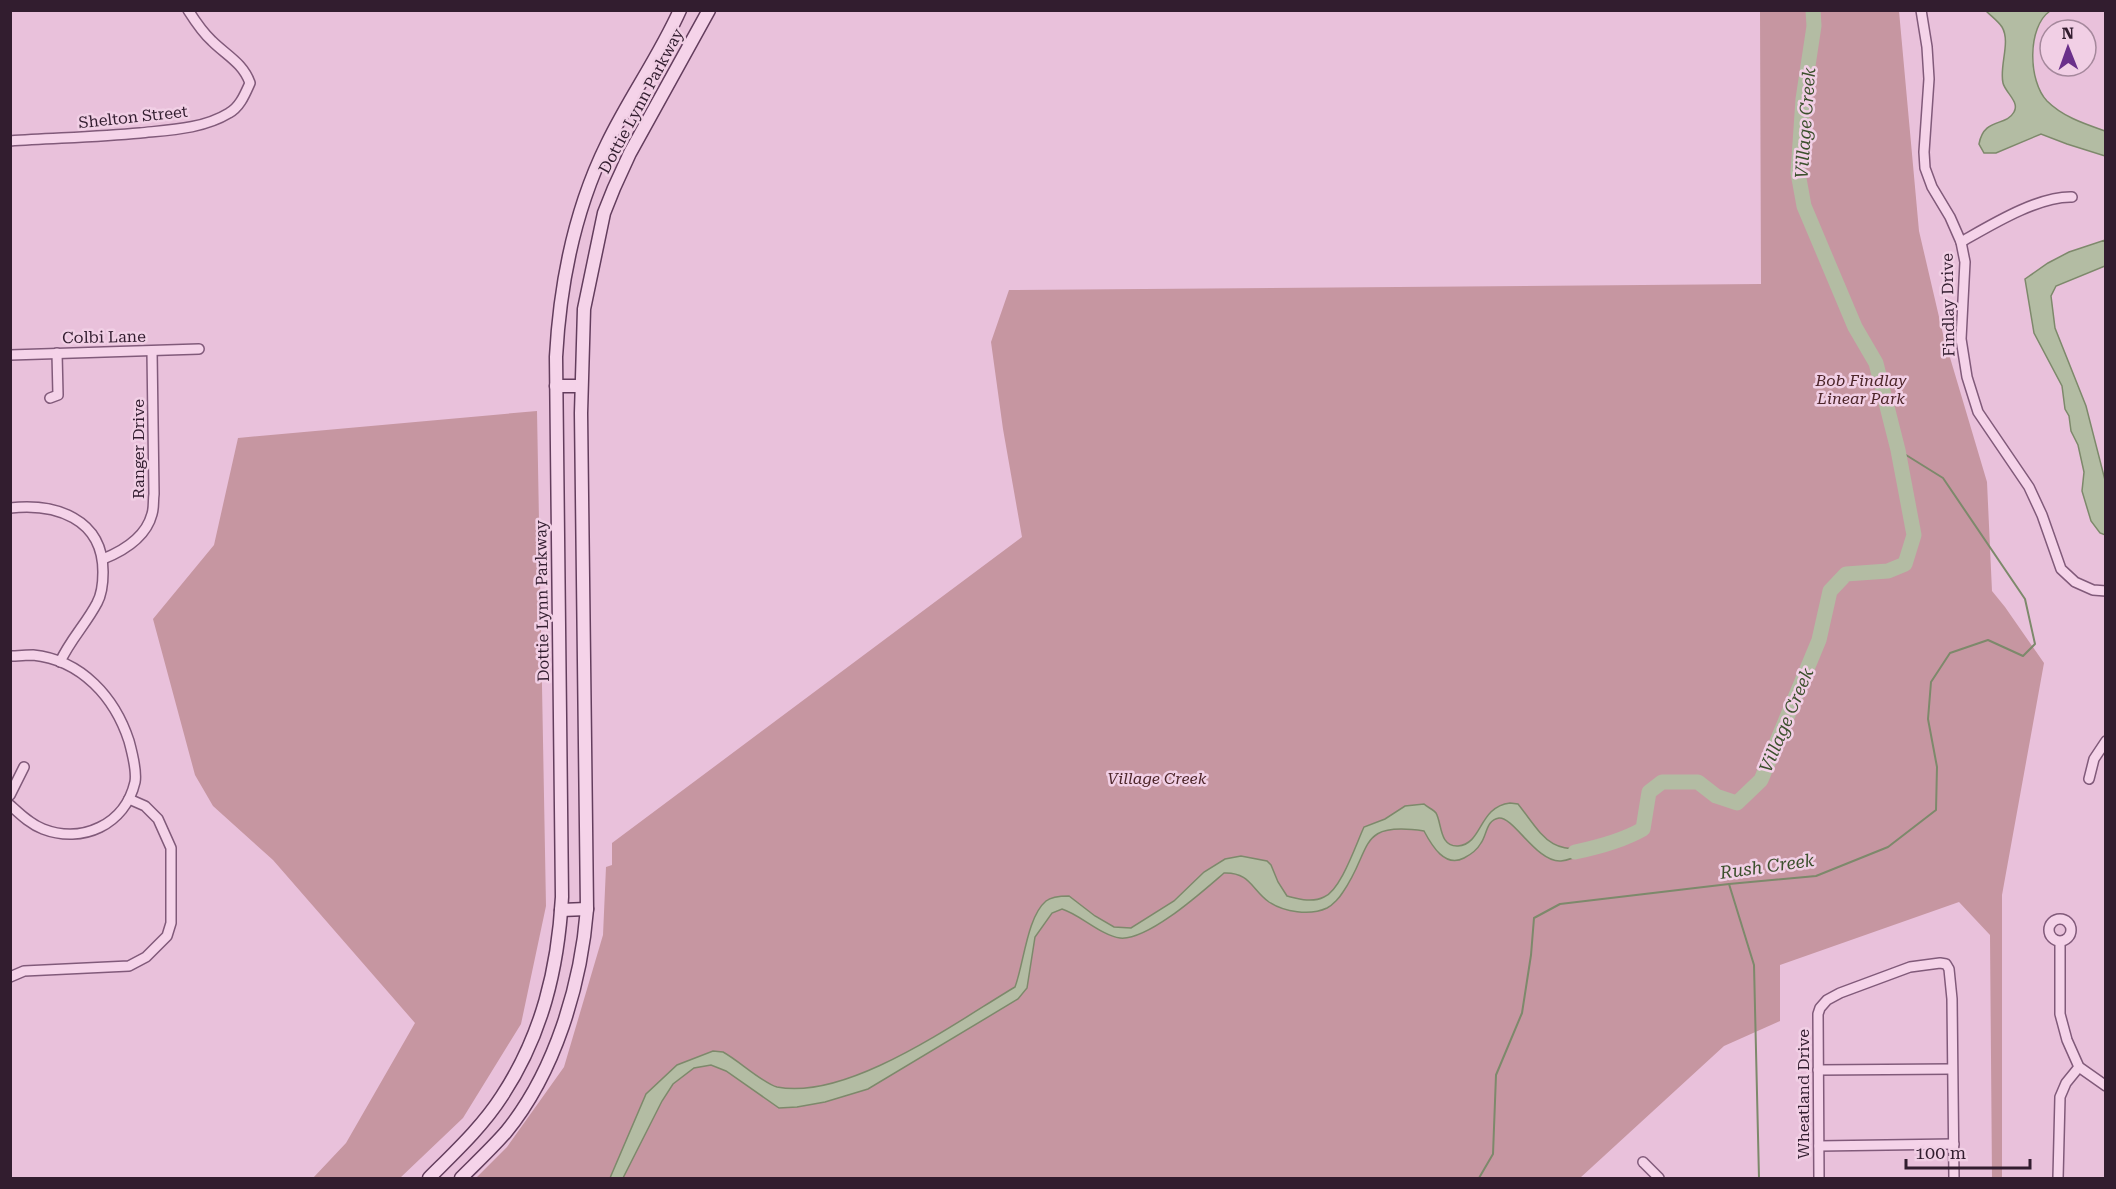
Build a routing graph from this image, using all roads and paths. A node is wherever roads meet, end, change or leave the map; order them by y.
1 (188, 10) edge
2 (680, 10) edge
3 (709, 10) edge
4 (1921, 10) edge
5 (10, 141) edge
6 (2072, 197) dead end
7 (1961, 242) junction
8 (199, 349) dead end
9 (152, 351) junction
10 (57, 353) junction
11 (10, 355) edge
12 (556, 386) junction
13 (581, 386) junction
14 (50, 398) dead end
15 (10, 508) edge
16 (103, 560) junction
17 (2106, 591) edge
18 (10, 656) edge
19 (60, 662) junction
20 (2106, 741) edge
21 (24, 767) dead end
22 (2089, 779) dead end
23 (10, 795) edge
24 (129, 799) junction
25 (10, 805) edge
26 (586, 909) junction
27 (561, 910) junction
28 (2060, 942) dead end
29 (10, 977) edge
30 (2079, 1067) junction
31 (1952, 1069) junction
32 (1818, 1070) junction
33 (2106, 1086) edge
34 (1954, 1144) junction
35 (1819, 1146) junction
36 (1643, 1162) dead end
37 (429, 1179) edge
38 (461, 1179) edge
39 (1659, 1179) edge
40 (1819, 1179) edge
41 (1954, 1179) edge
42 (2058, 1179) edge

1 - 5 street, Shelton Street
2 - 12 main road, Dottie Lynn Parkway
3 - 13 main road, Dottie Lynn Parkway
4 - 7 street, Findlay Drive
6 - 7 street
7 - 17 street, Findlay Drive
8 - 9 street, Colbi Lane
9 - 10 street, Colbi Lane
9 - 16 street, Ranger Drive
10 - 11 street, Colbi Lane
10 - 14 street
12 - 13 main road
12 - 27 main road, Dottie Lynn Parkway
13 - 26 main road, Dottie Lynn Parkway
15 - 16 street
16 - 19 street
18 - 19 street
19 - 24 street
20 - 22 street
21 - 23 street
24 - 25 street
24 - 29 street
26 - 27 main road
26 - 38 main road, Dottie Lynn Parkway
27 - 37 main road, Dottie Lynn Parkway
28 - 30 street
30 - 33 street
30 - 42 street
31 - 32 street
31 - 32 street, Wheatland Drive
31 - 34 street
32 - 35 street, Wheatland Drive
34 - 35 street
34 - 41 street
35 - 40 street, Wheatland Drive
36 - 39 street

